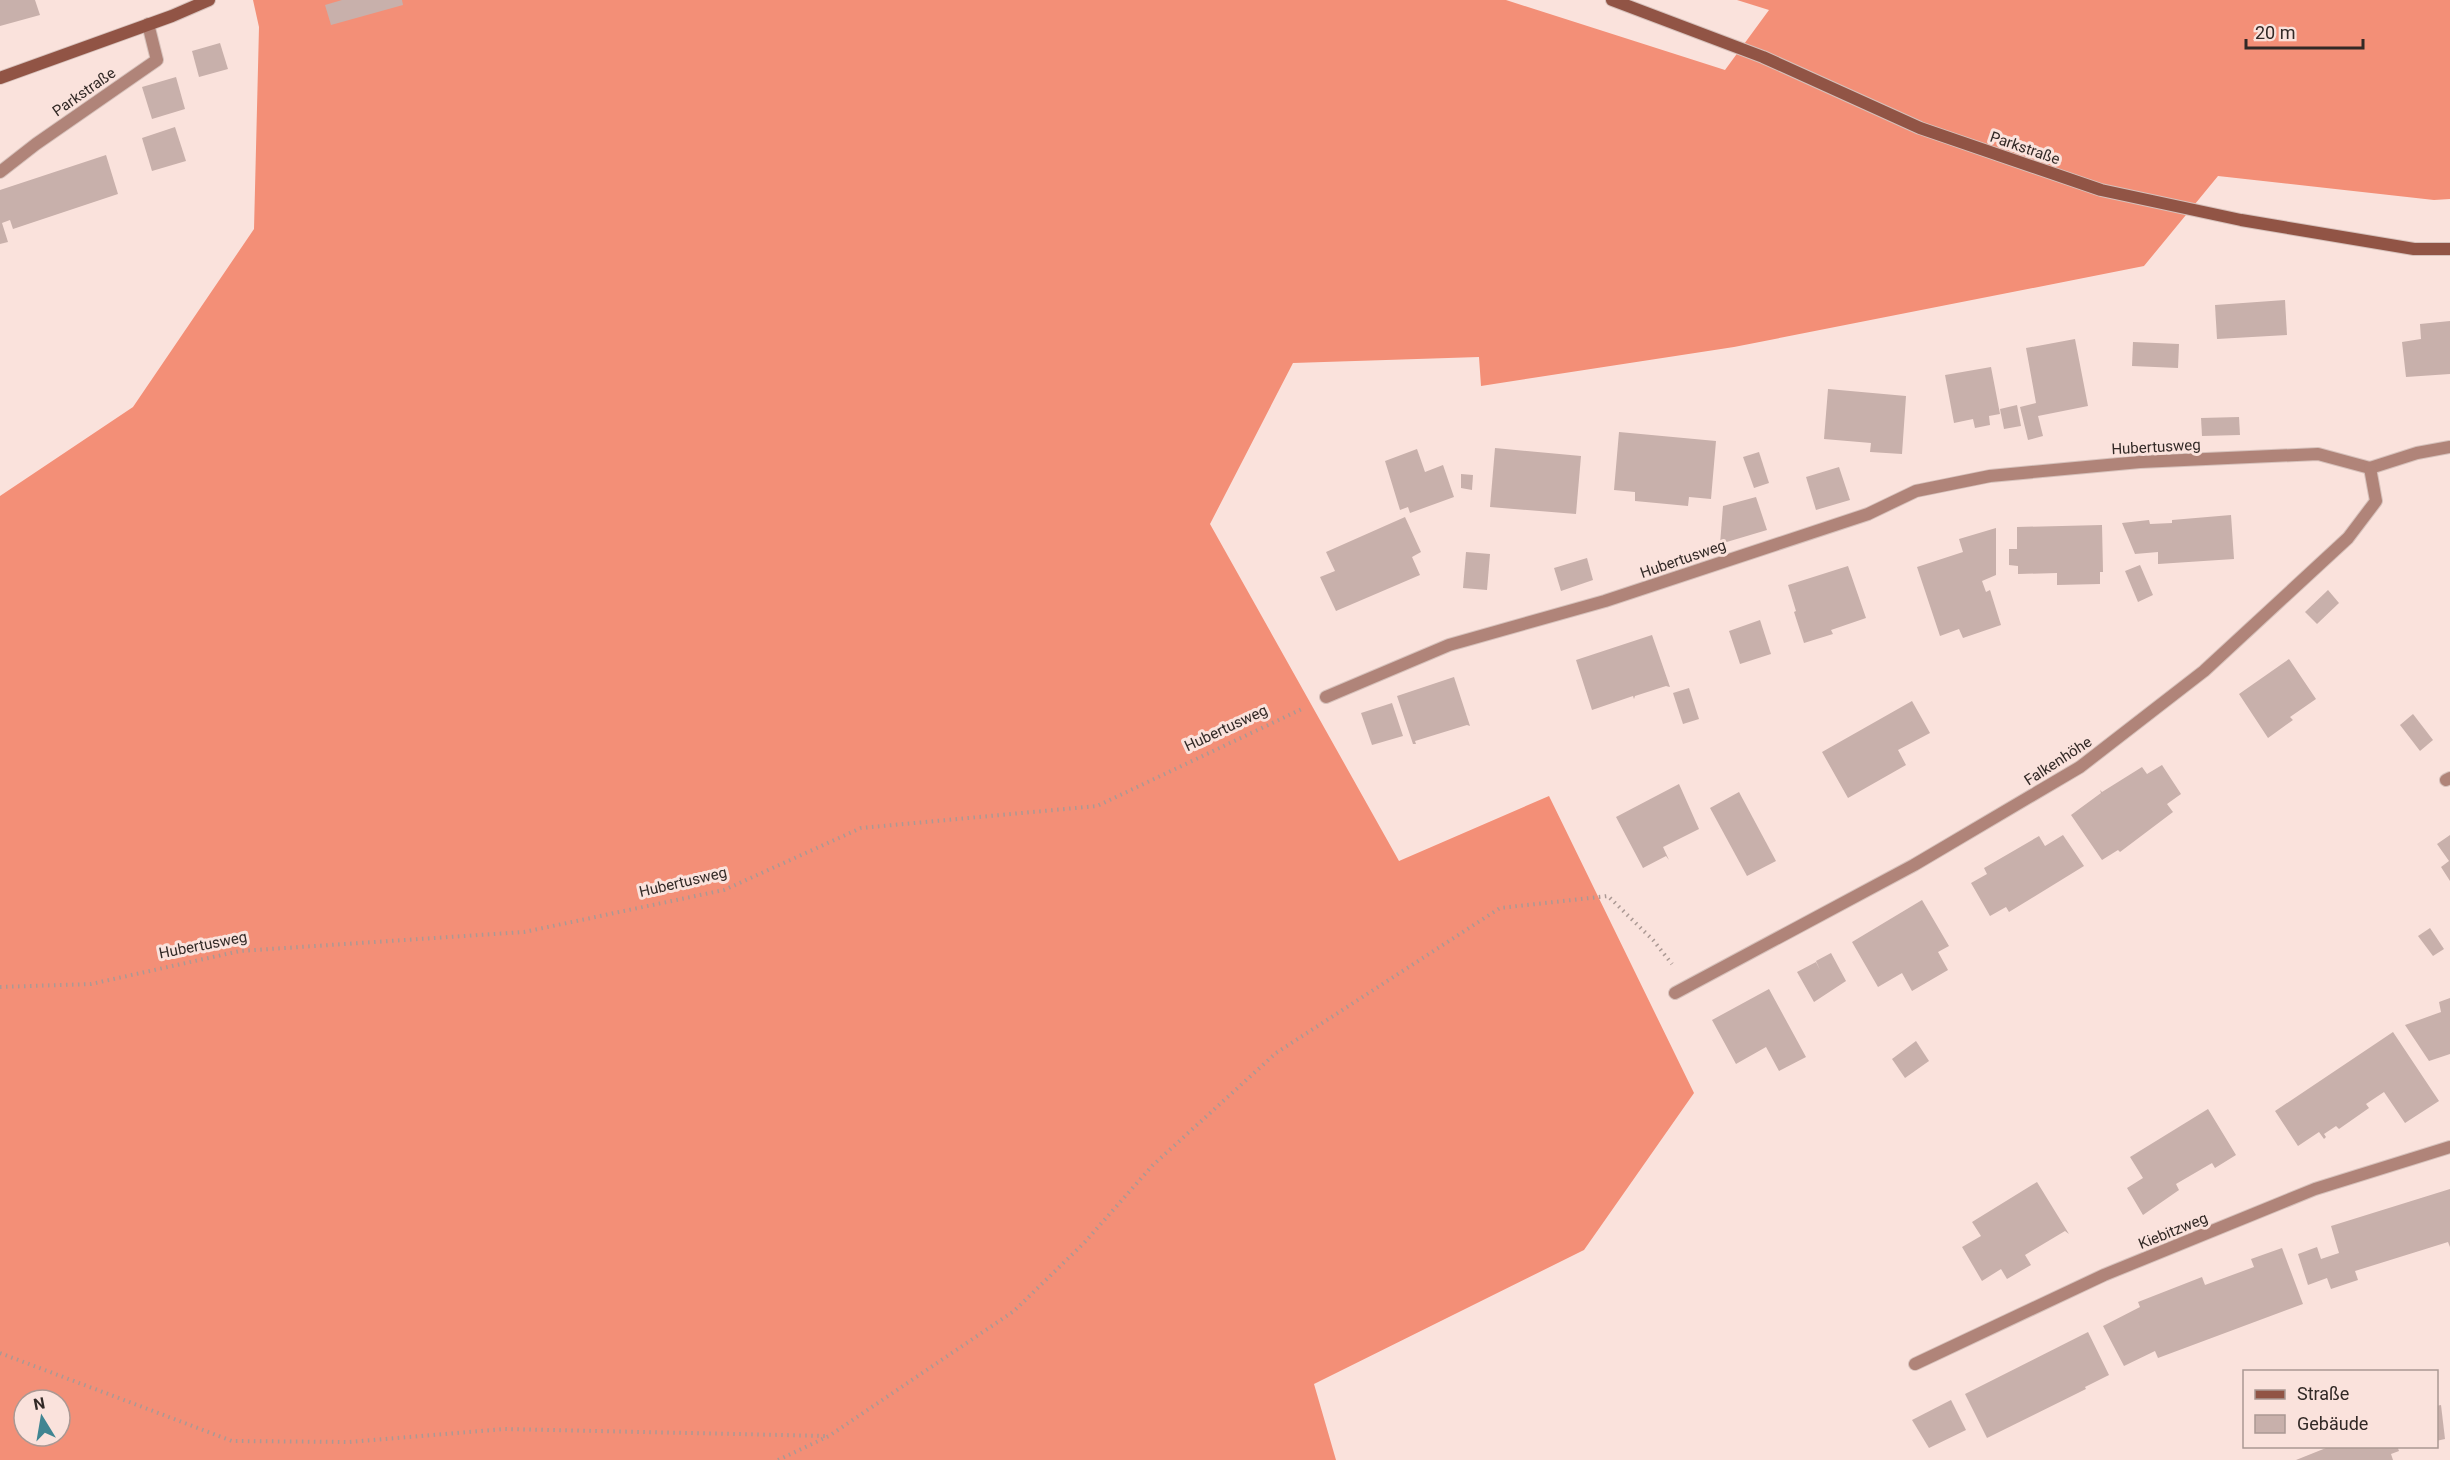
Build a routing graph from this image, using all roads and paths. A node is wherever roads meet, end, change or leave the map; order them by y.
1 (209, 0) edge
2 (1612, 0) edge
3 (148, 24) junction
4 (0, 78) edge
5 (0, 172) edge
6 (2450, 249) edge
7 (2450, 447) edge
8 (2370, 468) junction
9 (1326, 697) joint
10 (1690, 985) junction
11 (0, 987) edge
12 (1675, 993) dead end
13 (2450, 1147) edge
14 (0, 1353) edge
15 (1915, 1364) dead end
16 (829, 1436) junction
17 (778, 1460) edge

1 - 3 street
2 - 6 street, Parkstraße
3 - 4 street
3 - 5 street, Parkstraße
7 - 8 street
8 - 9 street, Hubertusweg
8 - 10 street, Falkenhöhe
9 - 11 path, Hubertusweg
10 - 12 street, Falkenhöhe
10 - 16 path
13 - 15 street, Kiebitzweg
14 - 16 path
16 - 17 path

